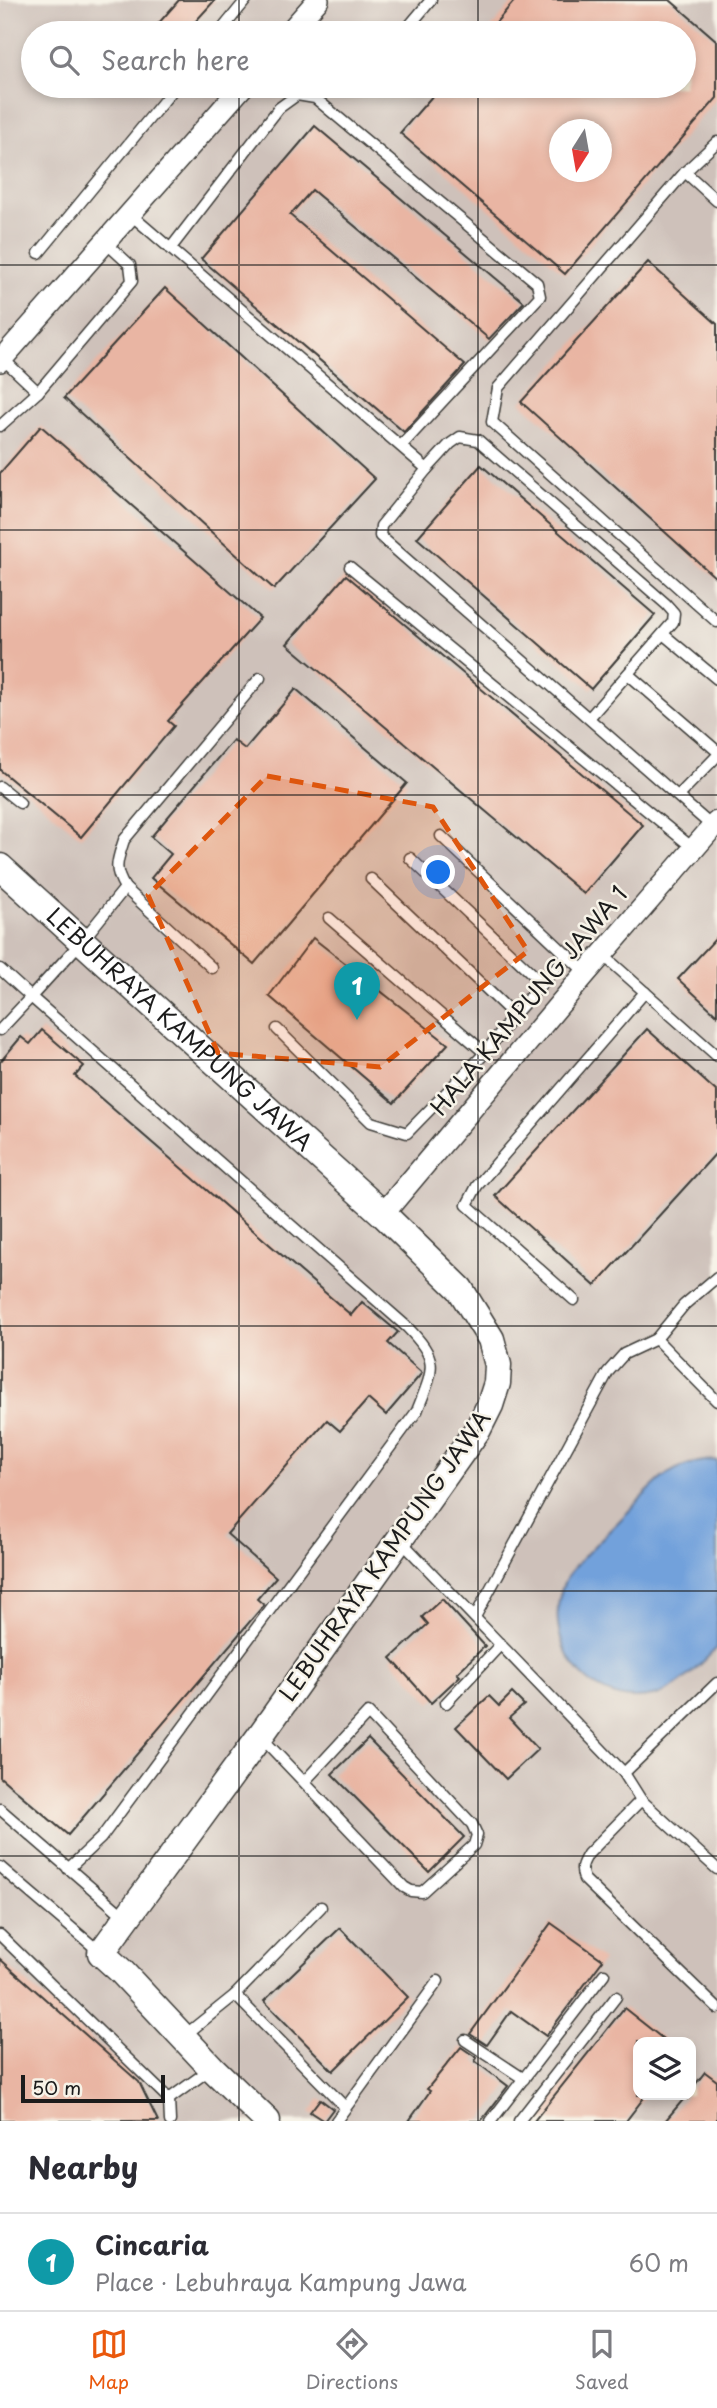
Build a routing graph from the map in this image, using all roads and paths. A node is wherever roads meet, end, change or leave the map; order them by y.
1 (246, 0) edge
2 (318, 0) edge
3 (431, 0) edge
4 (229, 21) edge
5 (300, 21) edge
6 (413, 21) edge
7 (166, 98) edge
8 (232, 98) edge
9 (293, 98) edge
10 (315, 98) edge
11 (717, 142) edge
12 (685, 172) junction
13 (717, 201) edge
14 (130, 214) junction
15 (105, 242) junction
16 (170, 249) junction
17 (39, 253) dead end
18 (1, 359) edge
19 (38, 392) junction
20 (0, 426) edge
21 (401, 446) junction
22 (428, 469) junction
23 (350, 567) dead end
24 (717, 622) edge
25 (663, 634) junction
26 (628, 674) junction
27 (260, 678) dead end
28 (717, 679) edge
29 (590, 718) junction
30 (717, 753) edge
31 (0, 787) edge
32 (678, 796) junction
33 (20, 803) dead end
34 (716, 827) edge
35 (441, 836) dead end
36 (694, 849) junction
37 (410, 858) dead end
38 (0, 867) edge
39 (371, 879) dead end
40 (125, 888) junction
41 (329, 918) dead end
42 (82, 941) junction
43 (568, 954) junction
44 (603, 954) junction
45 (212, 968) dead end
46 (0, 969) edge
47 (586, 973) junction
48 (542, 983) junction
49 (645, 992) junction
50 (31, 997) junction
51 (514, 1015) junction
52 (277, 1029) dead end
53 (0, 1030) edge
54 (485, 1053) junction
55 (717, 1056) edge
56 (383, 1214) junction
57 (717, 1277) edge
58 (574, 1300) dead end
59 (656, 1339) junction
60 (717, 1401) edge
61 (400, 1539) junction
62 (475, 1617) junction
63 (501, 1644) junction
64 (717, 1683) edge
65 (446, 1703) dead end
66 (260, 1736) junction
67 (624, 1773) junction
68 (304, 1782) junction
69 (641, 1800) junction
70 (0, 1809) edge
71 (0, 1867) edge
72 (68, 1869) junction
73 (717, 1869) edge
74 (321, 1907) dead end
75 (126, 1918) junction
76 (0, 1935) edge
77 (100, 1953) junction
78 (604, 1973) dead end
79 (438, 1980) dead end
80 (235, 1995) junction
81 (616, 1997) dead end
82 (717, 2008) edge
83 (184, 2036) junction
84 (465, 2040) dead end
85 (212, 2068) junction
86 (524, 2079) junction
87 (169, 2099) junction
88 (345, 2107) junction
89 (257, 2118) edge
90 (170, 2121) edge
91 (336, 2121) edge
92 (491, 2121) edge
93 (519, 2121) edge

1 - 4 lane
2 - 5 street
3 - 6 lane
7 - 17 lane
8 - 14 street
9 - 16 lane
10 - 21 lane
11 - 12 lane
12 - 13 lane
12 - 24 lane
14 - 15 street
14 - 16 lane
15 - 18 street
15 - 19 lane
16 - 21 lane
18 - 19 lane
19 - 20 lane
21 - 22 lane
22 - 25 lane
22 - 29 lane
23 - 36 lane
25 - 26 lane
25 - 28 lane
26 - 29 lane
26 - 30 lane
27 - 40 lane
29 - 32 lane
30 - 32 lane
31 - 33 lane
32 - 34 lane
34 - 36 street, HALA KAMPUNG JAWA 1
35 - 43 lane
36 - 44 street, HALA KAMPUNG JAWA 1
37 - 48 lane
38 - 42 street, LEBUHRAYA KAMPUNG JAWA
39 - 51 lane
40 - 42 lane
40 - 45 lane
41 - 54 lane
42 - 50 lane
42 - 56 street, LEBUHRAYA KAMPUNG JAWA
43 - 47 lane
43 - 48 lane
44 - 47 street, HALA KAMPUNG JAWA 1
44 - 49 lane
46 - 50 lane
47 - 56 street, HALA KAMPUNG JAWA 1
48 - 51 lane
49 - 55 lane
49 - 58 lane
50 - 53 lane
50 - 72 lane
51 - 54 lane
52 - 54 lane
56 - 61 street, LEBUHRAYA KAMPUNG JAWA
57 - 59 lane
59 - 60 lane
59 - 62 lane
61 - 62 lane
61 - 66 street, LEBUHRAYA KAMPUNG JAWA
62 - 63 lane
63 - 65 lane
63 - 67 lane
64 - 67 lane
66 - 68 lane
66 - 75 street, LEBUHRAYA KAMPUNG JAWA
67 - 69 lane
68 - 68 lane
69 - 73 lane
69 - 82 lane
70 - 72 lane
71 - 77 lane
72 - 75 lane
74 - 80 lane
75 - 77 street, LEBUHRAYA KAMPUNG JAWA
76 - 87 lane
77 - 83 street
78 - 86 lane
79 - 88 lane
80 - 83 lane
80 - 88 lane
81 - 93 lane
83 - 85 street
84 - 86 lane
85 - 87 lane
85 - 89 street
86 - 92 lane
87 - 90 lane
88 - 91 lane

